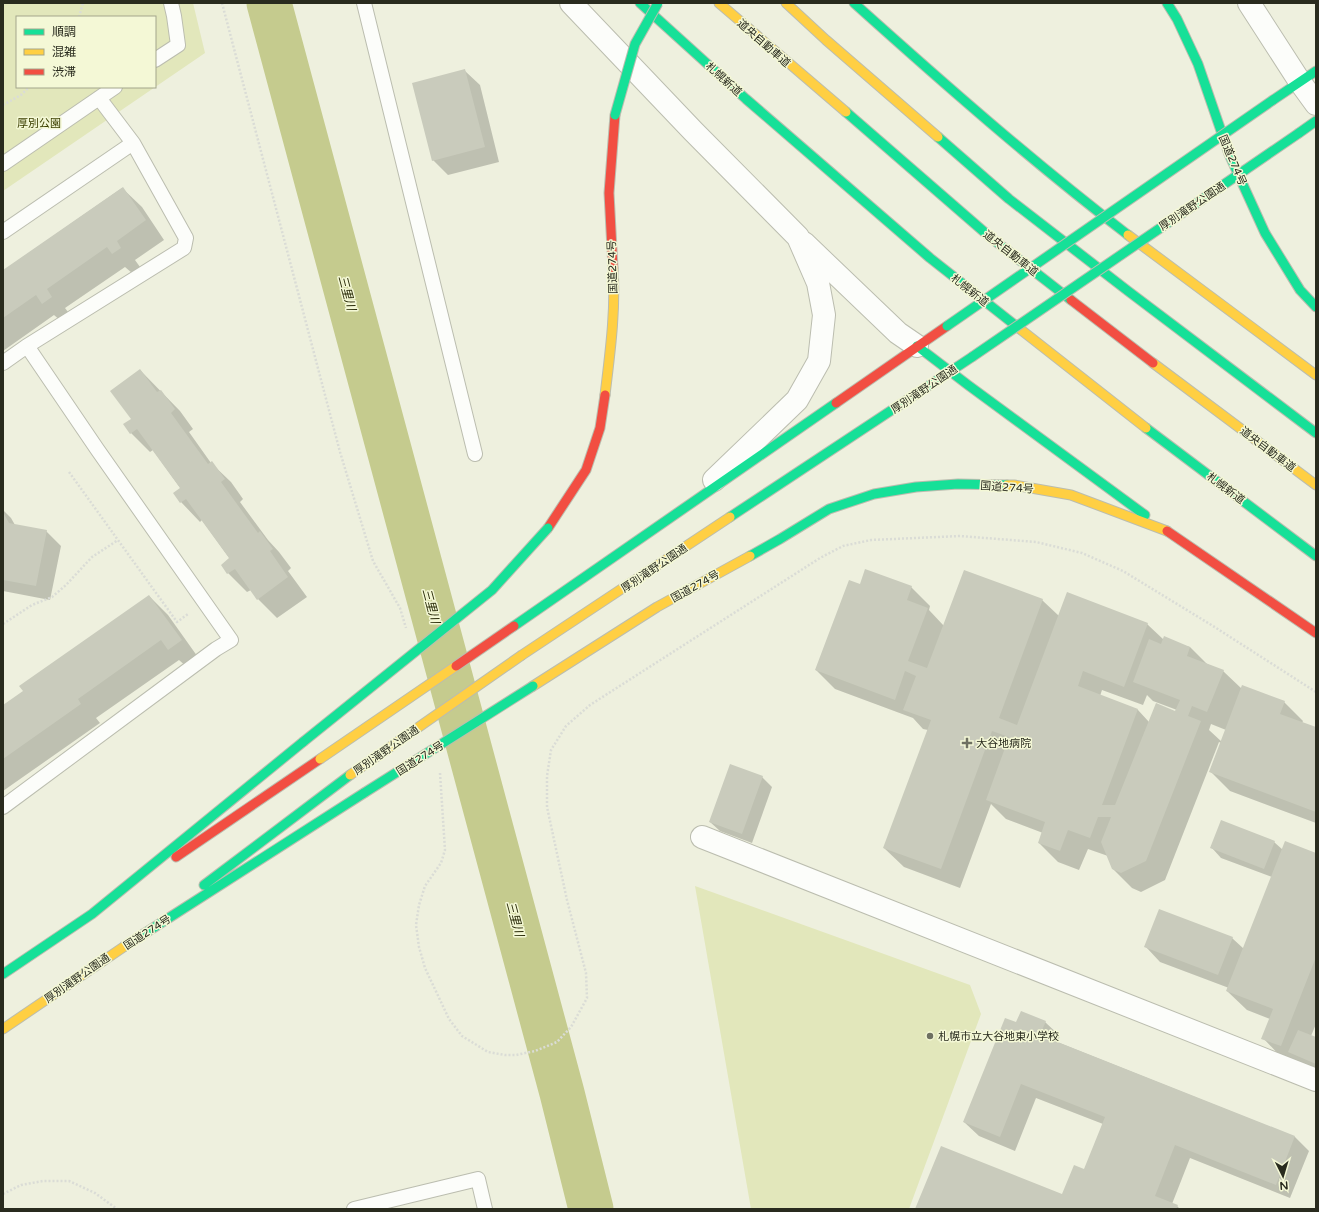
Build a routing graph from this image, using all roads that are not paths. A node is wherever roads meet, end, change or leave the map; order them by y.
1 (171, 3) edge
2 (364, 3) edge
3 (571, 3) edge
4 (640, 3) edge
5 (658, 3) edge
6 (719, 3) edge
7 (786, 3) edge
8 (854, 3) edge
9 (1167, 3) edge
10 (1249, 3) edge
11 (156, 59) edge
12 (1308, 76) edge
13 (114, 88) edge
14 (99, 98) junction
15 (1316, 104) edge
16 (1316, 121) edge
17 (133, 143) junction
18 (3, 164) edge
19 (3, 232) edge
20 (798, 237) junction
21 (1316, 307) edge
22 (27, 346) junction
23 (917, 346) junction
24 (3, 363) edge
25 (950, 372) junction
26 (1316, 375) edge
27 (1316, 433) edge
28 (475, 454) dead end
29 (1316, 485) edge
30 (687, 505) junction
31 (1169, 532) junction
32 (1316, 556) edge
33 (1316, 633) edge
34 (3, 807) edge
35 (702, 837) dead end
36 (92, 914) junction
37 (117, 951) junction
38 (3, 974) edge
39 (3, 1029) edge
40 (1316, 1080) edge
41 (354, 1209) edge
42 (486, 1209) edge

1 - 11 lane
2 - 28 lane
3 - 20 street
4 - 32 main road, 札幌新道
5 - 36 main road, 国道274号, bridge
6 - 29 main road, 道央自動車道
7 - 27 main road
8 - 26 main road
9 - 21 main road, 国道274号
10 - 12 street
12 - 15 street
12 - 23 main road, bridge
13 - 14 lane
14 - 17 lane
14 - 18 lane
16 - 25 main road, 厚別滝野公園通, bridge
17 - 19 lane
17 - 22 lane
20 - 23 street
20 - 30 street
22 - 24 lane
22 - 34 lane
23 - 25 main road
23 - 30 main road
25 - 31 main road
25 - 37 main road, 厚別滝野公園通, bridge
30 - 36 main road, bridge
31 - 33 main road, 国道274号
31 - 37 main road, 国道274号, bridge
35 - 40 street
36 - 38 main road
37 - 39 main road, 厚別滝野公園通
41 - 42 lane

